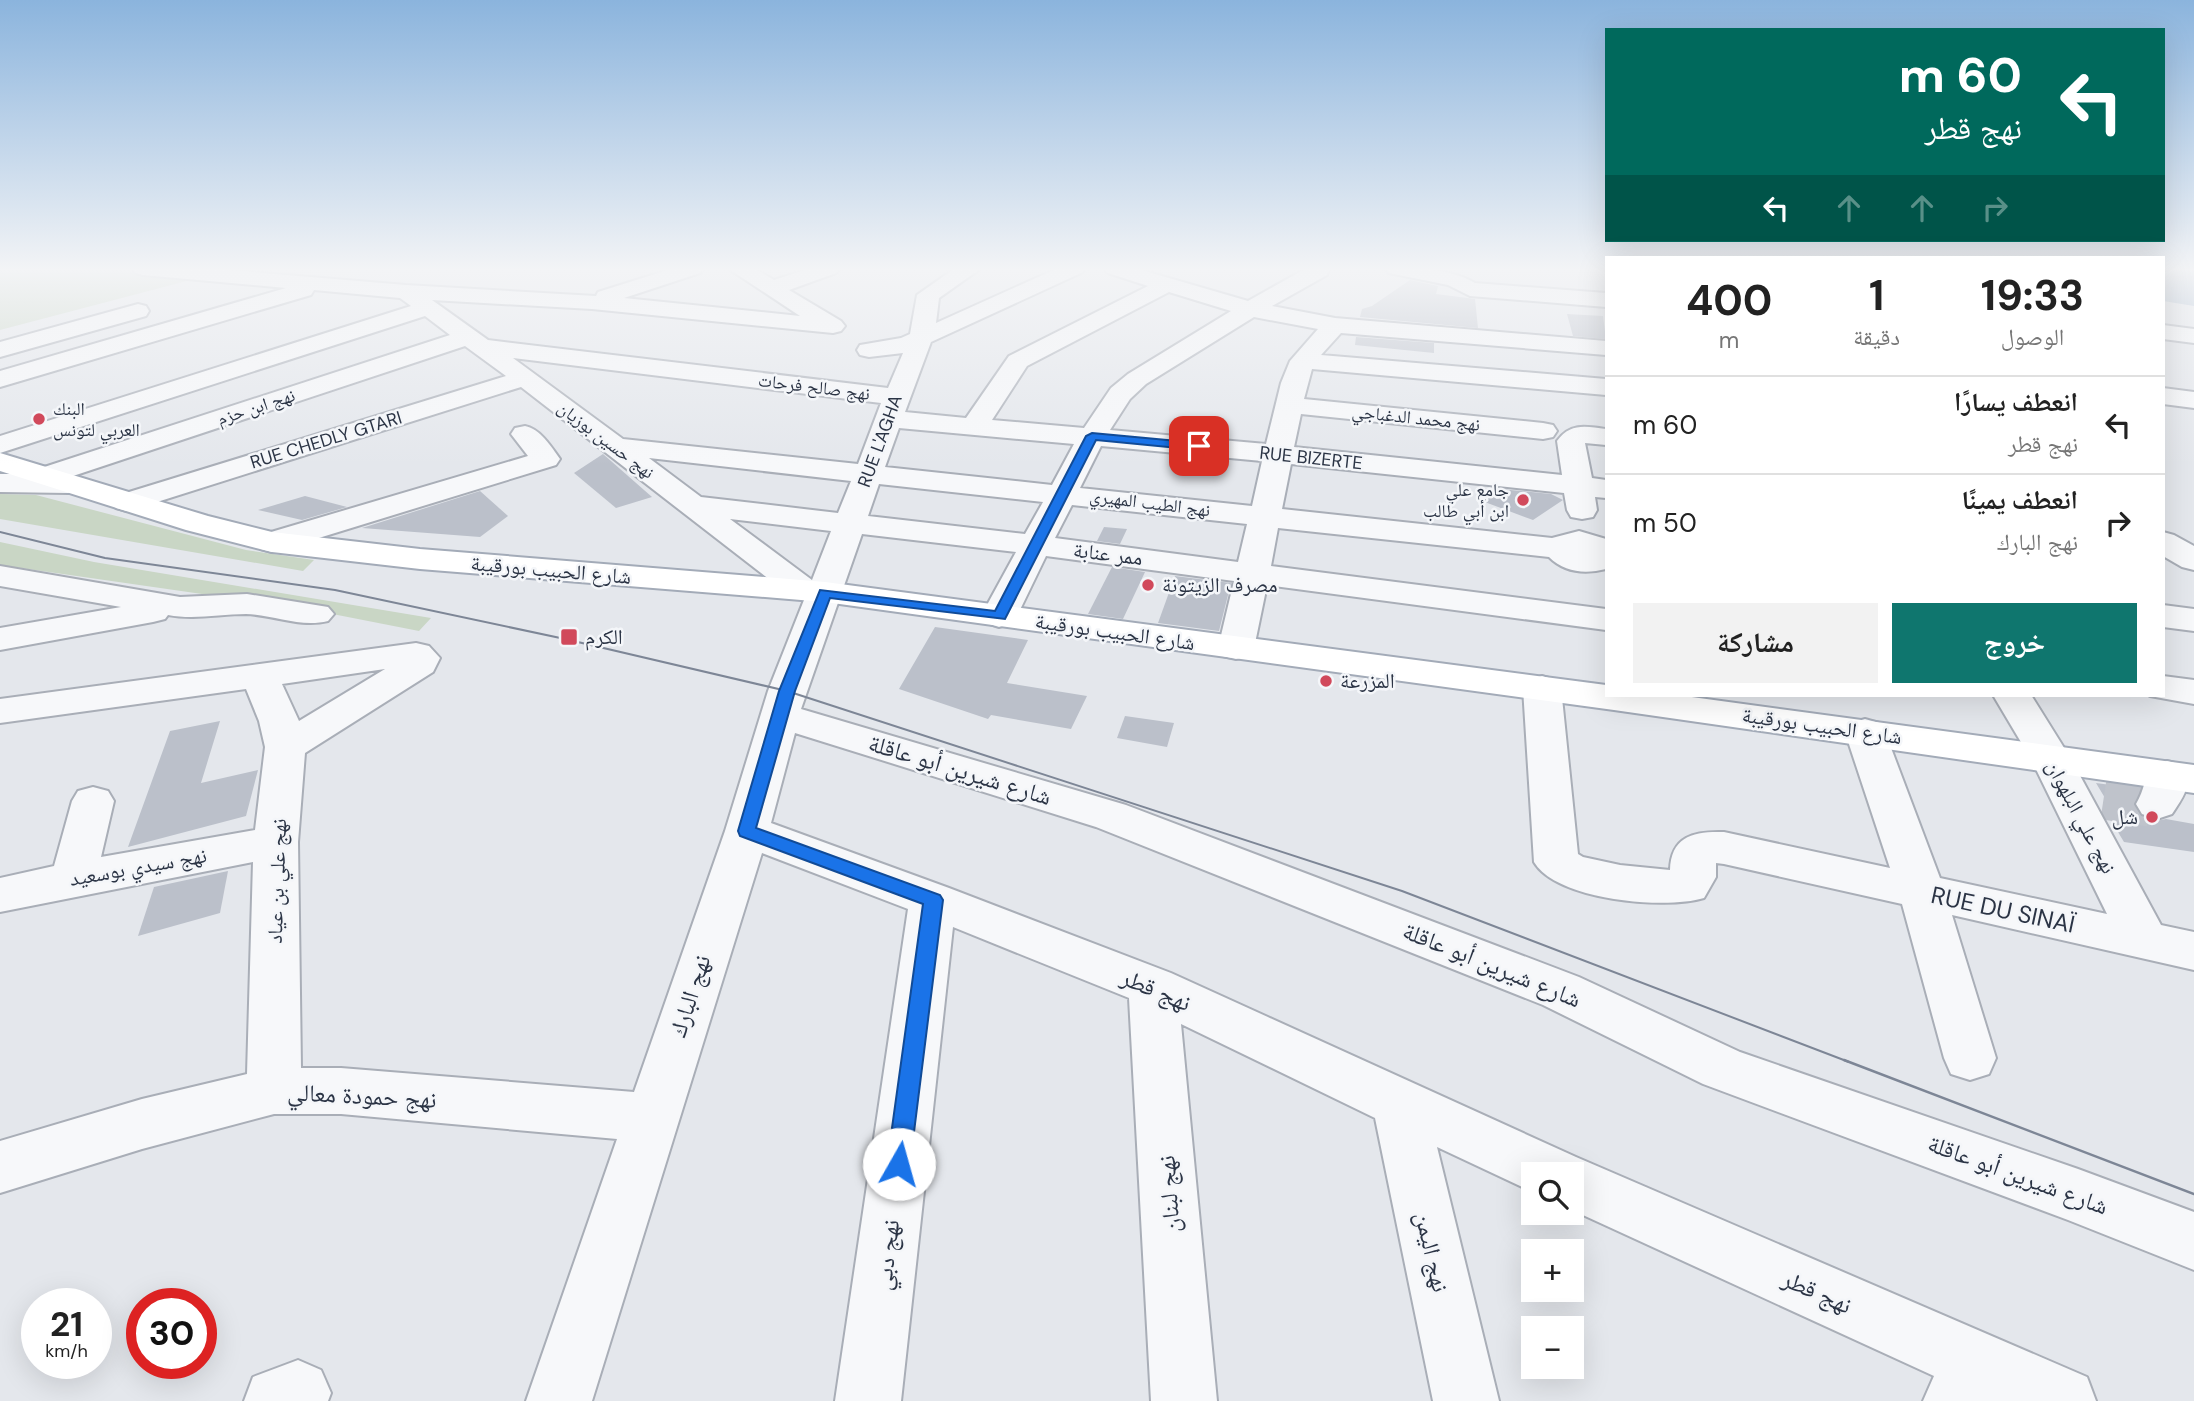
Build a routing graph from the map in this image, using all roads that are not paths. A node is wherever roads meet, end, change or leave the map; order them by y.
1 (56, 334) edge
2 (139, 334) edge
3 (268, 334) edge
4 (345, 334) edge
5 (465, 334) edge
6 (846, 334) edge
7 (926, 334) edge
8 (1070, 334) edge
9 (1206, 334) edge
10 (1326, 334) edge
11 (1441, 334) edge
12 (1523, 334) edge
13 (1550, 334) edge
14 (922, 336) junction
15 (475, 342) junction
16 (1552, 343) junction
17 (1605, 348) edge
18 (0, 350) edge
19 (869, 350) junction
20 (1302, 361) junction
21 (172, 365) dead end
22 (1442, 373) junction
23 (525, 378) junction
24 (0, 379) edge
25 (1605, 388) edge
26 (898, 396) junction
27 (2165, 396) edge
28 (2194, 400) edge
29 (1289, 405) junction
30 (1565, 420) junction
31 (1441, 421) junction
32 (975, 425) junction
33 (525, 434) dead end
34 (1092, 436) junction
35 (1605, 436) edge
36 (0, 445) edge
37 (613, 446) junction
38 (1279, 454) junction
39 (0, 462) edge
40 (869, 473) junction
41 (55, 480) junction
42 (0, 483) edge
43 (1592, 487) edge
44 (1064, 494) junction
45 (127, 502) junction
46 (691, 505) junction
47 (1267, 517) junction
48 (849, 525) junction
49 (272, 542) junction
50 (1037, 545) junction
51 (1591, 552) edge
52 (1253, 573) junction
53 (1, 578) edge
54 (814, 592) junction
55 (180, 607) junction
56 (316, 614) dead end
57 (999, 616) junction
58 (2165, 616) edge
59 (2194, 620) edge
60 (1605, 627) edge
61 (0, 639) edge
62 (1236, 648) junction
63 (259, 676) junction
64 (1542, 688) junction
65 (2165, 688) edge
66 (2194, 692) edge
67 (1605, 695) edge
68 (1621, 697) edge
69 (2013, 697) edge
70 (0, 711) edge
71 (780, 715) junction
72 (1865, 732) junction
73 (285, 747) junction
74 (2051, 759) junction
75 (2173, 786) edge
76 (2104, 796) tunnel mouth
77 (93, 801) dead end
78 (747, 831) junction
79 (276, 842) junction
80 (73, 879) junction
81 (1922, 893) junction
82 (0, 895) edge
83 (933, 900) junction
84 (2145, 941) junction
85 (2194, 951) edge
86 (1153, 987) junction
87 (1970, 1058) dead end
88 (274, 1091) junction
89 (1399, 1104) junction
90 (650, 1118) junction
91 (1528, 1162) edge
92 (0, 1167) edge
93 (1584, 1188) edge
94 (2194, 1241) edge
95 (1973, 1385) edge
96 (559, 1401) edge
97 (868, 1401) edge
98 (1184, 1401) edge
99 (1466, 1401) edge
100 (2063, 1401) edge

1 - 18 street
2 - 24 street
3 - 21 street
4 - 36 street
5 - 15 street, نهج حسين بوزيان
6 - 19 street
7 - 14 street
8 - 32 street
9 - 34 street
10 - 20 street
11 - 22 street
12 - 16 street
13 - 16 street
14 - 19 street
14 - 26 street, RUE L'AGHA
15 - 23 street, نهج حسين بوزيان
15 - 26 street, نهج صالح فرحات
15 - 41 street, نهج ابن حزم
16 - 17 street
16 - 30 street
19 - 26 street
20 - 22 street
20 - 29 street
22 - 30 street
22 - 31 street
23 - 37 street, نهج حسين بوزيان
23 - 45 street, RUE CHEDLY GTARI
25 - 30 street
26 - 32 street, RUE BIZERTE
26 - 40 street, RUE L'AGHA
27 - 28 street
29 - 31 street, نهج محمد الدغباجي
29 - 38 street
30 - 31 street, نهج محمد الدغباجي
30 - 35 street, نهج محمد الدغباجي
30 - 43 street
32 - 34 street, RUE BIZERTE
33 - 49 street
34 - 38 street, RUE BIZERTE
34 - 44 street
37 - 40 street, نهج الطيب المهيري
37 - 46 street, نهج حسين بوزيان
38 - 43 street, RUE BIZERTE
38 - 47 street
39 - 41 main road, شارع الحبيب بورقيبة
40 - 44 street, نهج الطيب المهيري
40 - 48 street, RUE L'AGHA
41 - 42 street, نهج ابن حزم
41 - 45 main road, شارع الحبيب بورقيبة
43 - 51 street
44 - 47 street, نهج الطيب المهيري
44 - 50 street
45 - 49 main road, شارع الحبيب بورقيبة
46 - 48 street, ممر عنابة
46 - 54 street, نهج حسين بوزيان
47 - 51 street, نهج الطيب المهيري
47 - 52 street
48 - 50 street, ممر عنابة
48 - 54 street, RUE L'AGHA
49 - 54 main road, شارع الحبيب بورقيبة
50 - 52 street, ممر عنابة
50 - 57 street
51 - 60 street
52 - 60 street, ممر عنابة
52 - 62 street
53 - 55 street
54 - 57 main road, شارع الحبيب بورقيبة
54 - 71 street, نهج البارك
55 - 56 street
55 - 61 street
57 - 62 main road, شارع الحبيب بورقيبة
58 - 59 street
62 - 64 main road, شارع الحبيب بورقيبة
63 - 70 street
63 - 73 street, نهج علي بن عياد
63 - 73 street
64 - 67 main road, شارع الحبيب بورقيبة
64 - 81 street, RUE DU SINAÏ
65 - 66 street
68 - 72 main road, شارع الحبيب بورقيبة
69 - 74 street, نهج علي البلهوان
71 - 78 street, نهج البارك
71 - 94 street, شارع شيرين أبو عاقلة
72 - 74 main road, شارع الحبيب بورقيبة
72 - 81 street
73 - 79 street, نهج علي بن عياد
74 - 75 main road, شارع الحبيب بورقيبة
74 - 76 street
74 - 84 street, نهج علي البلهوان
77 - 80 street
78 - 83 street, نهج قطر
78 - 90 street, نهج البارك
79 - 80 street, نهج سيدي بوسعيد
79 - 88 street, نهج علي بن عياد
80 - 82 street, نهج سيدي بوسعيد
81 - 84 street, RUE DU SINAÏ
81 - 87 street
83 - 86 street, نهج قطر
83 - 97 street, نهج دبي
84 - 85 street, RUE DU SINAÏ
86 - 89 street, نهج قطر
86 - 98 street, نهج لبنان
88 - 90 street, نهج حمودة معالي
88 - 92 street, نهج حمودة معالي
89 - 91 street, نهج قطر
89 - 99 street, نهج اليمن
90 - 96 street, نهج البارك
93 - 95 street, نهج قطر
95 - 100 street, نهج قطر

